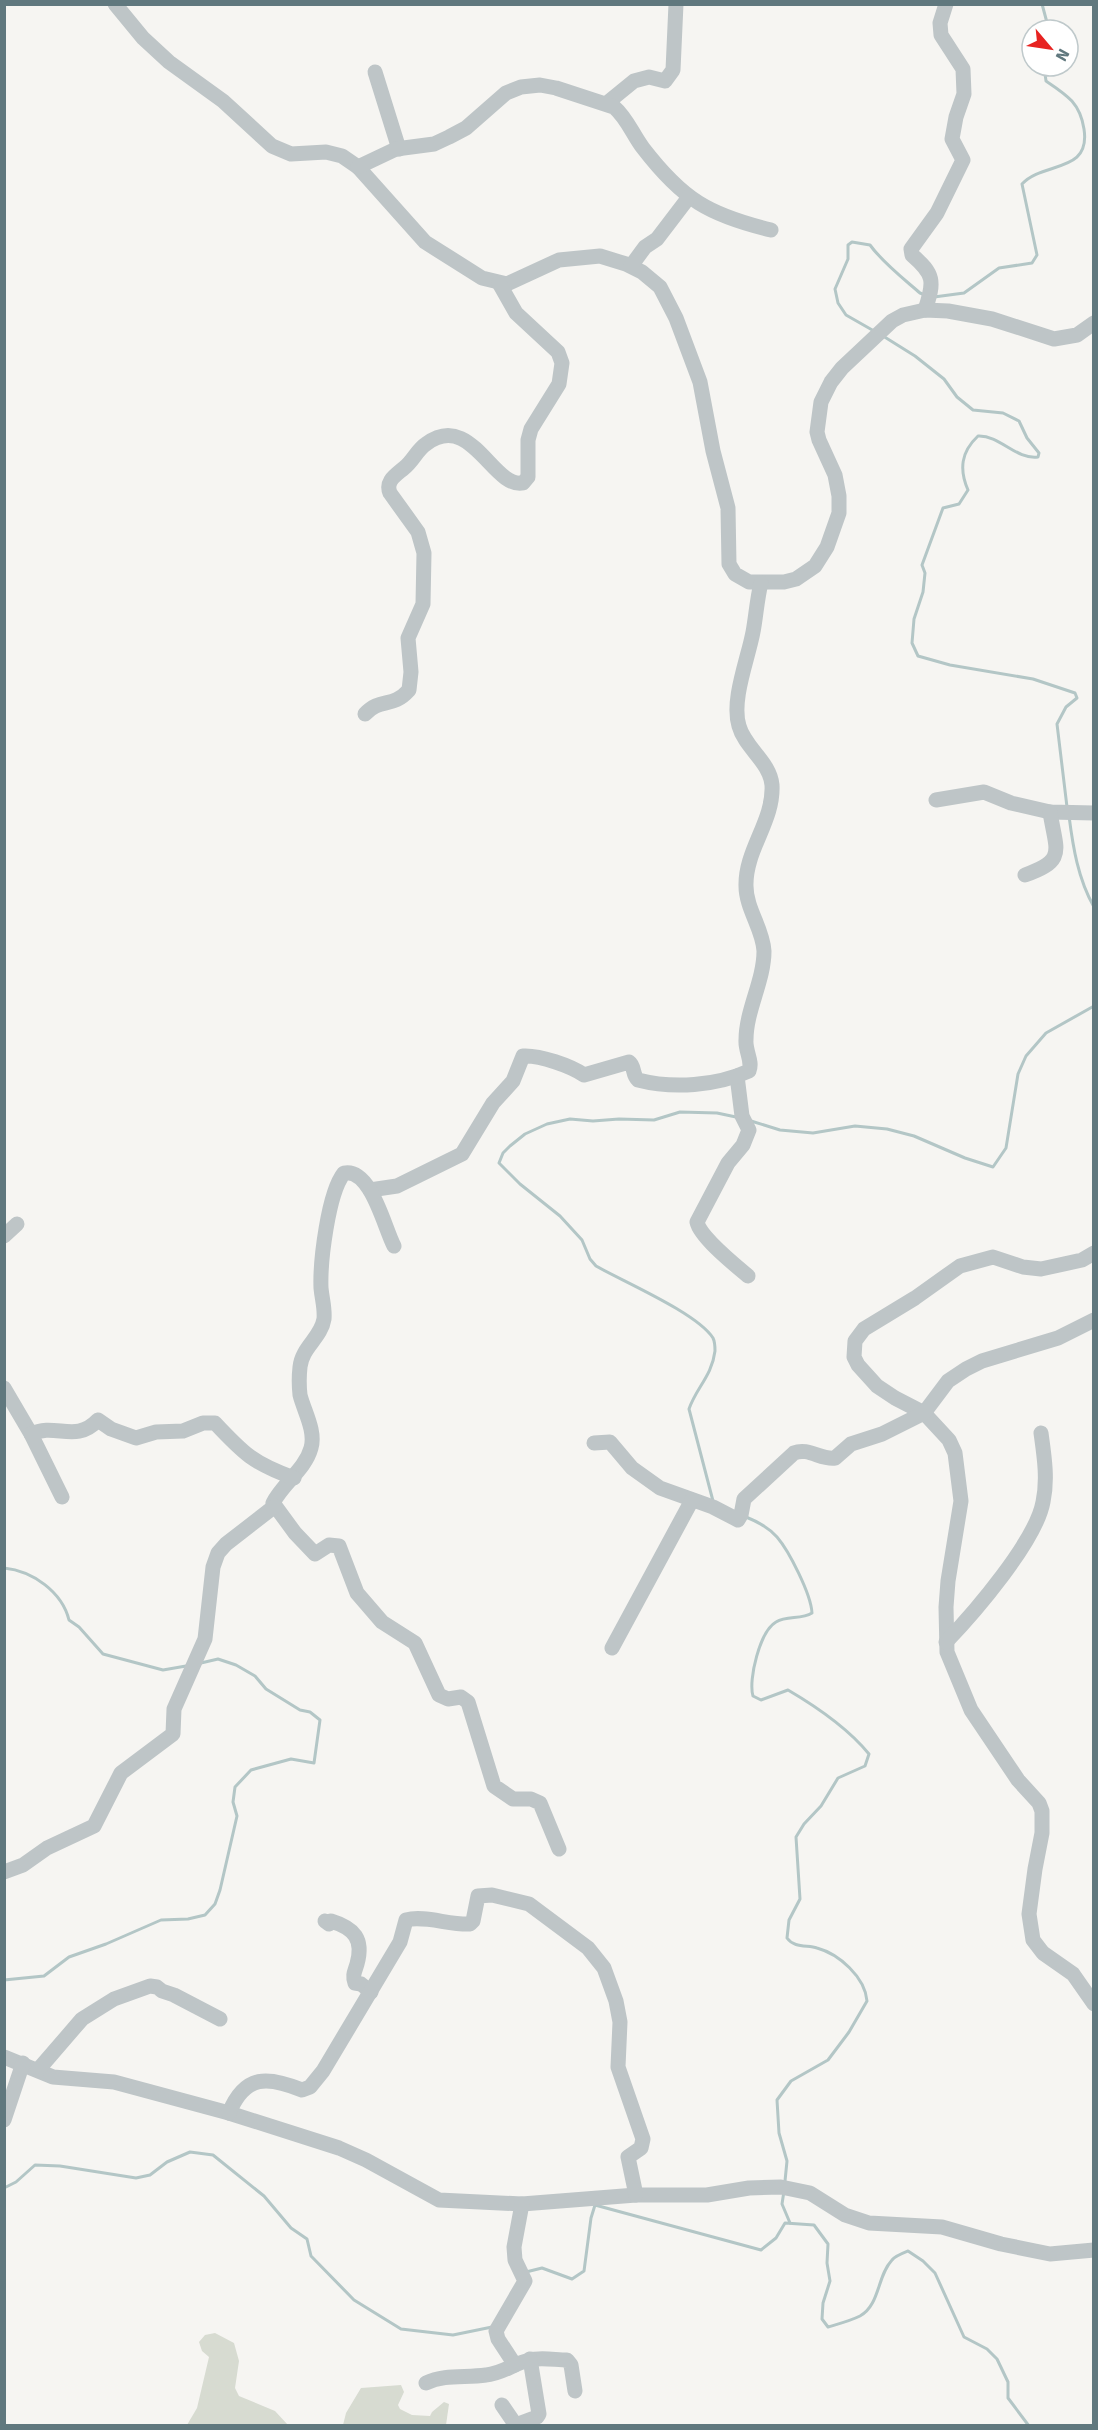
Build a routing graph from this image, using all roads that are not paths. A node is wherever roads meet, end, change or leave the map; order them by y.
1 (115, 4) edge
2 (676, 4) edge
3 (946, 4) edge
4 (375, 72) dead end
5 (607, 103) junction
6 (399, 148) junction
7 (358, 167) junction
8 (689, 197) junction
9 (771, 230) dead end
10 (632, 266) junction
11 (499, 283) junction
12 (928, 298) junction
13 (1094, 323) edge
14 (761, 583) junction
15 (365, 714) dead end
16 (936, 800) dead end
17 (1050, 812) junction
18 (1094, 813) edge
19 (1025, 875) dead end
20 (736, 1076) junction
21 (370, 1190) junction
22 (17, 1224) dead end
23 (4, 1236) edge
24 (394, 1246) dead end
25 (1094, 1253) edge
26 (748, 1276) dead end
27 (1094, 1320) edge
28 (4, 1388) edge
29 (924, 1413) junction
30 (1041, 1433) dead end
31 (31, 1434) junction
32 (594, 1443) dead end
33 (294, 1478) junction
34 (62, 1497) dead end
35 (692, 1500) junction
36 (275, 1506) junction
37 (946, 1642) junction
38 (612, 1648) dead end
39 (559, 1849) dead end
40 (4, 1872) edge
41 (325, 1921) dead end
42 (371, 1992) junction
43 (1094, 2004) edge
44 (220, 2019) dead end
45 (4, 2057) edge
46 (22, 2063) junction
47 (38, 2070) junction
48 (229, 2113) junction
49 (4, 2120) edge
50 (636, 2195) junction
51 (522, 2204) junction
52 (1093, 2247) edge
53 (530, 2359) junction
54 (515, 2365) junction
55 (426, 2383) dead end
56 (575, 2391) dead end
57 (502, 2405) dead end
58 (514, 2425) edge

1 - 7 street
2 - 5 street
3 - 12 street
4 - 6 street
5 - 6 street
5 - 8 street
6 - 7 street
7 - 11 street
8 - 9 street
8 - 10 street
10 - 11 street
10 - 14 street
11 - 15 street
12 - 13 street
12 - 14 street
14 - 20 street
16 - 17 street
17 - 18 street
17 - 19 street
20 - 21 street
20 - 26 street
21 - 24 street
21 - 33 street
22 - 23 street
25 - 29 street
27 - 29 street
28 - 31 street
29 - 35 street
29 - 37 street
30 - 37 street
31 - 33 street
31 - 34 street
32 - 35 street
33 - 36 street
35 - 38 street
36 - 39 street
36 - 40 street
37 - 43 street
41 - 42 street
42 - 48 street
42 - 50 street
44 - 47 street
45 - 46 street
46 - 47 street
46 - 49 street
47 - 48 street
48 - 51 street
50 - 51 street
50 - 52 street
51 - 54 street
53 - 54 street
53 - 56 street
53 - 58 street
54 - 55 street
57 - 58 street

